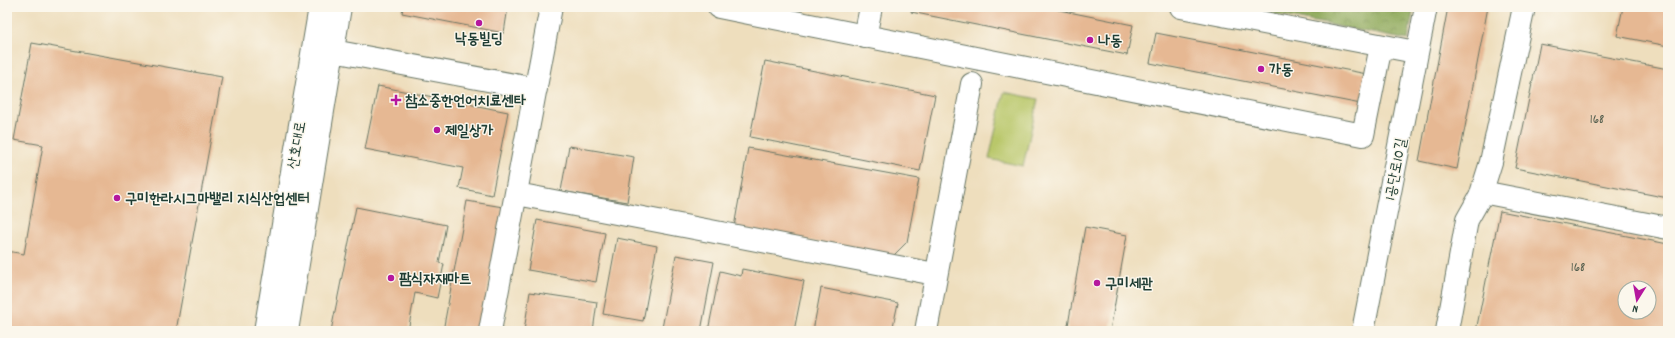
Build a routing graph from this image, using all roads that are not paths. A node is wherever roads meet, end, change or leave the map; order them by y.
1 (320, 7) edge
2 (340, 7) edge
3 (551, 7) edge
4 (718, 7) edge
5 (871, 7) edge
6 (1181, 7) edge
7 (1426, 7) edge
8 (1524, 7) edge
9 (865, 37) junction
10 (1381, 46) junction
11 (322, 49) junction
12 (1405, 50) dead end
13 (972, 84) dead end
14 (536, 89) junction
15 (1482, 192) junction
16 (517, 194) junction
17 (1668, 228) edge
18 (936, 274) junction
19 (265, 331) edge
20 (287, 331) edge
21 (490, 331) edge
22 (926, 331) edge
23 (1363, 331) edge
24 (1447, 331) edge

1 - 11 street, 산호대로
2 - 11 street, 산호대로
3 - 14 street
4 - 9 street
5 - 9 street
6 - 10 street
7 - 23 street, 1공단로10길
8 - 15 street
9 - 10 street
10 - 12 street
11 - 14 street
11 - 19 street, 산호대로
11 - 20 street, 산호대로
13 - 18 street
14 - 16 street
15 - 17 street
15 - 24 street
16 - 18 street
16 - 21 street
18 - 22 street

